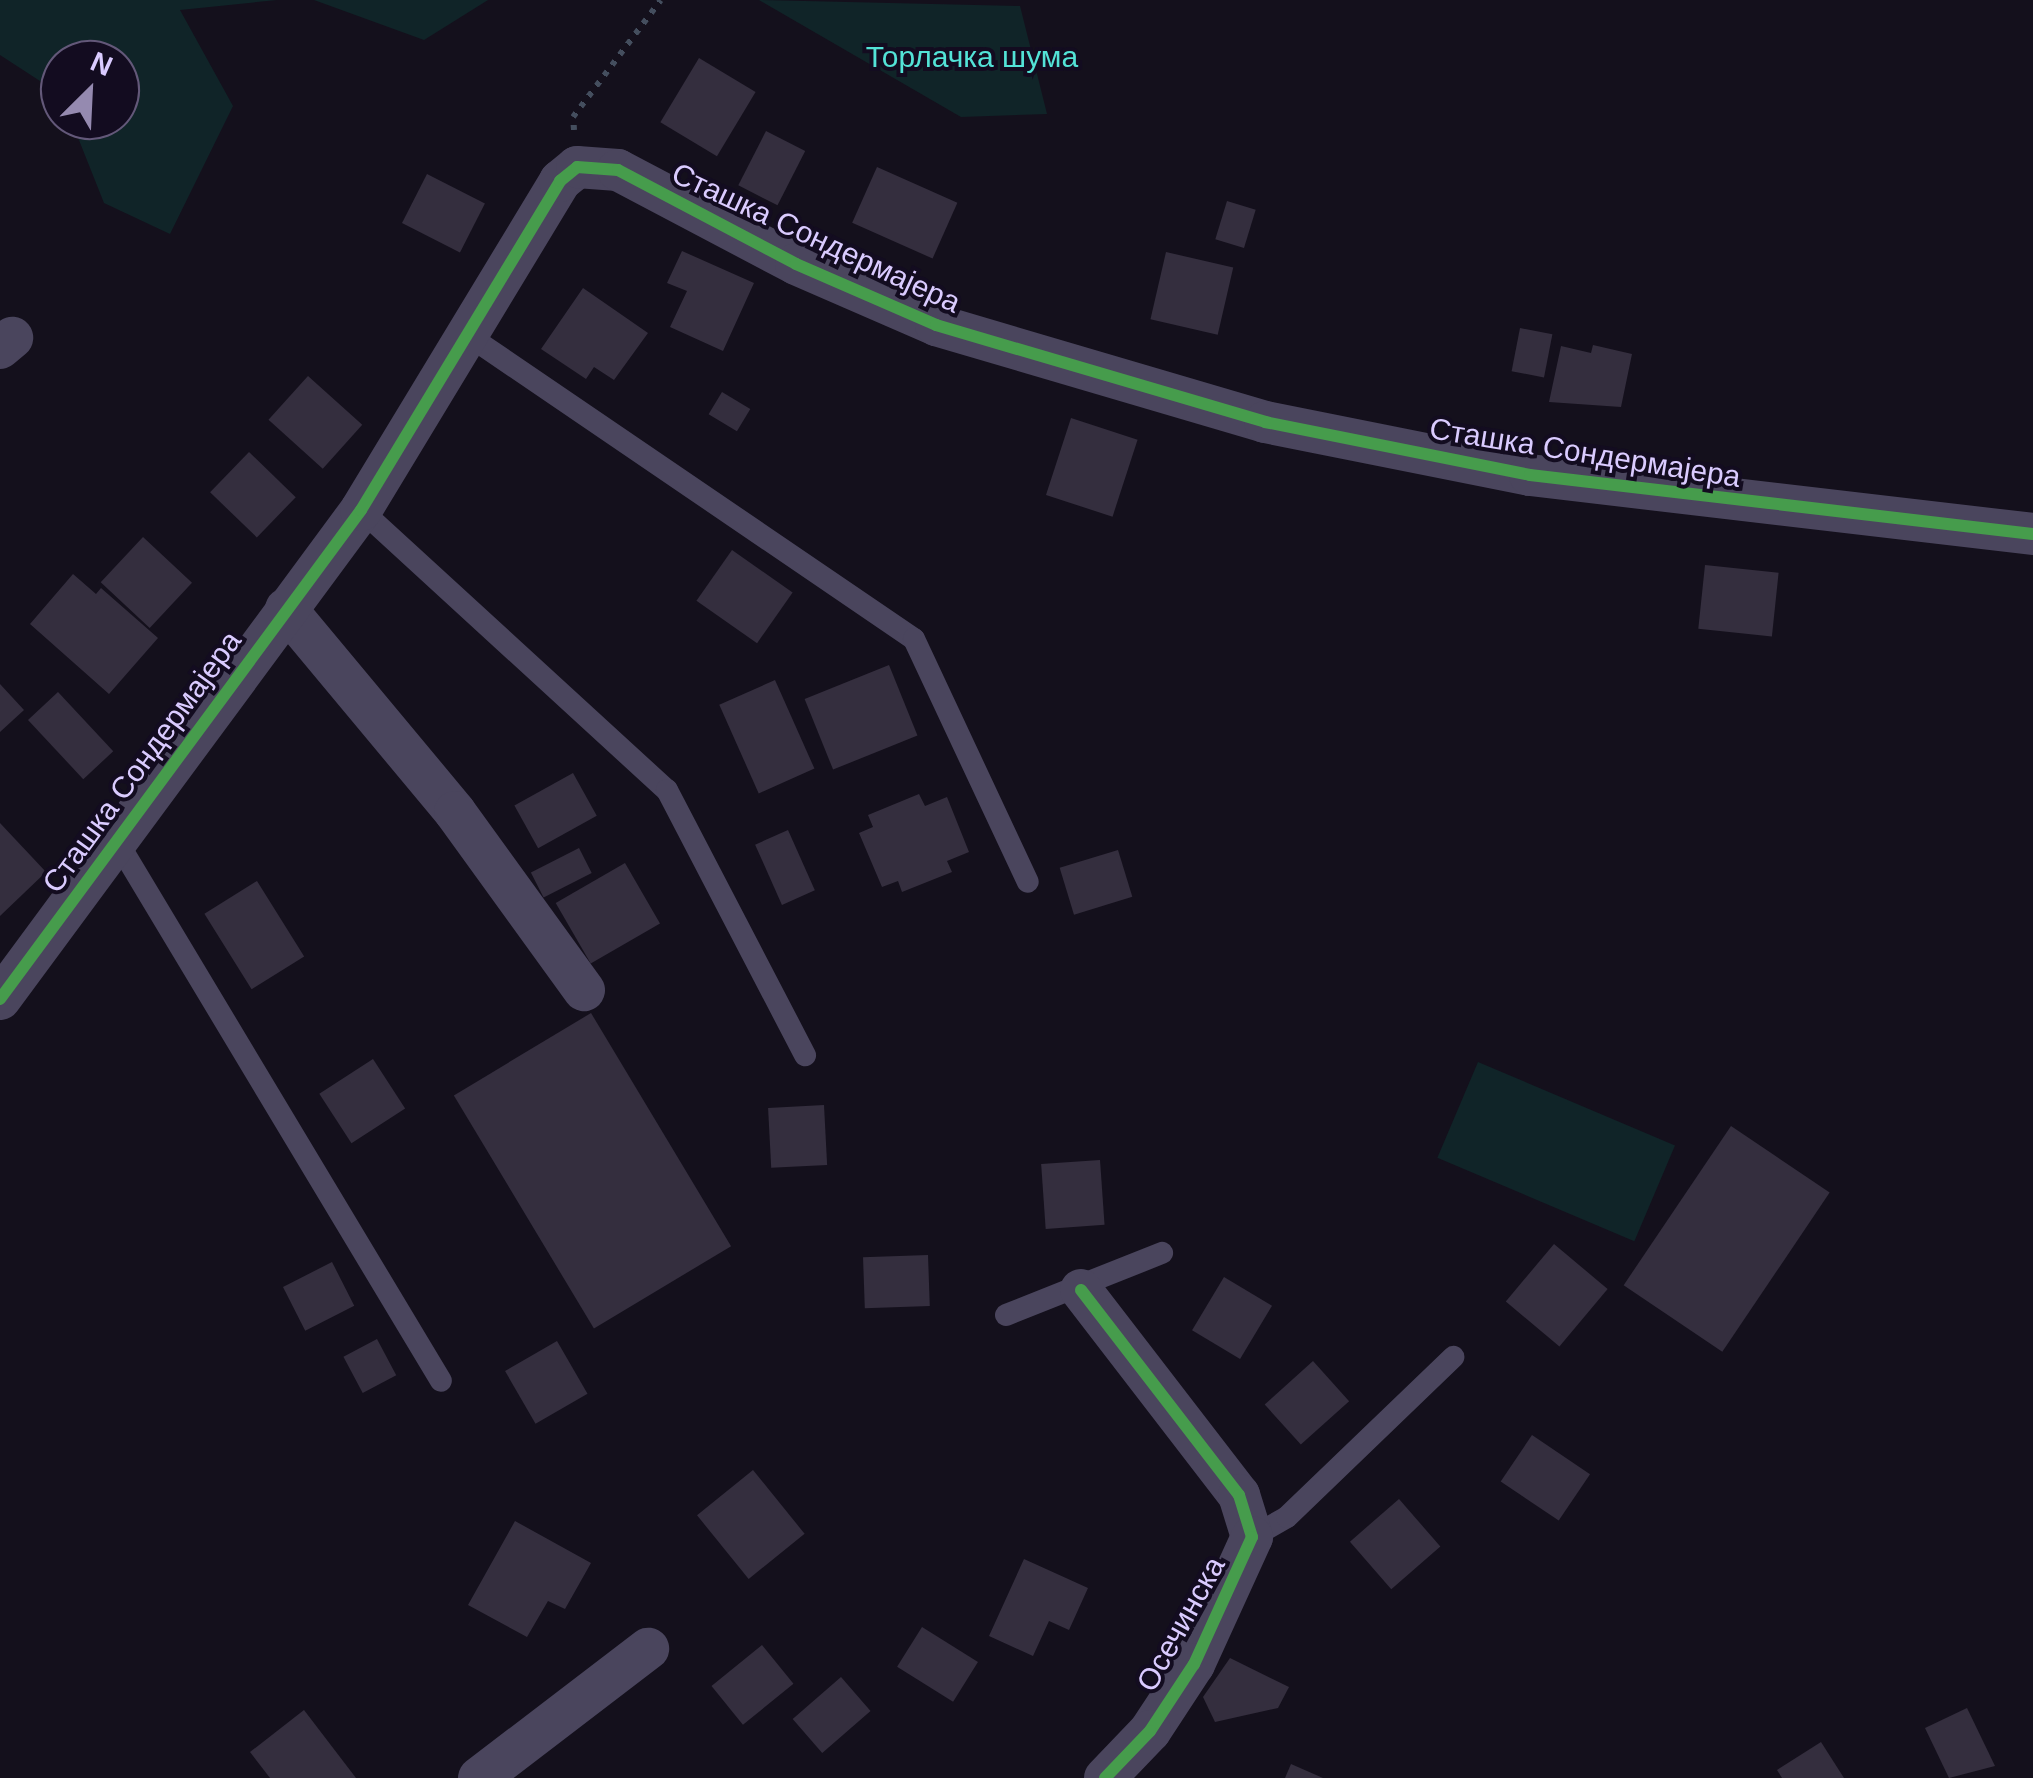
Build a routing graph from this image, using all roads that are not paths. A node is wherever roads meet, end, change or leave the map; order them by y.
1 (470, 336) junction
2 (361, 510) junction
3 (2033, 534) edge
4 (286, 610) junction
5 (115, 838) junction
6 (1028, 882) dead end
7 (584, 990) dead end
8 (0, 999) edge
9 (806, 1055) dead end
10 (1162, 1253) dead end
11 (1081, 1290) junction
12 (1006, 1315) dead end
13 (1453, 1357) dead end
14 (442, 1382) dead end
15 (1252, 1537) junction
16 (648, 1650) dead end
17 (479, 1778) edge
18 (1105, 1778) edge

1 - 2 street, Сташка Сондермајера
1 - 3 street, Сташка Сондермајера
1 - 6 lane
2 - 4 street, Сташка Сондермајера
2 - 9 lane
4 - 5 street, Сташка Сондермајера
4 - 7 street
5 - 8 street, Сташка Сондермајера
5 - 14 lane
10 - 11 lane
11 - 12 lane
11 - 15 street, Осечинска
13 - 15 lane
15 - 18 street, Осечинска
16 - 17 street

